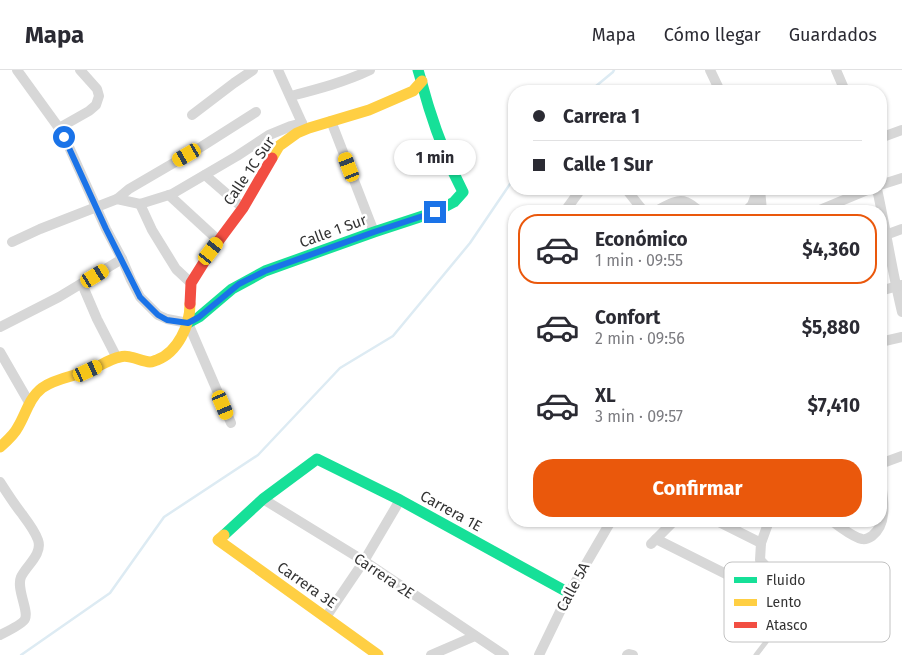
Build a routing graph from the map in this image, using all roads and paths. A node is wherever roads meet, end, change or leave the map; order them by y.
1 (17, 70) edge
2 (253, 70) edge
3 (278, 70) edge
4 (370, 70) edge
5 (710, 70) edge
6 (836, 70) edge
7 (82, 71) edge
8 (420, 75) edge
9 (717, 85) edge
10 (842, 85) edge
11 (291, 96) junction
12 (256, 112) dead end
13 (192, 115) dead end
14 (331, 121) junction
15 (303, 127) junction
16 (58, 128) junction
17 (902, 130) edge
18 (887, 135) edge
19 (205, 175) junction
20 (902, 178) edge
21 (887, 183) edge
22 (169, 195) junction
23 (631, 195) edge
24 (856, 195) edge
25 (117, 199) junction
26 (140, 204) junction
27 (639, 205) edge
28 (668, 205) edge
29 (691, 205) edge
30 (831, 205) edge
31 (96, 207) junction
32 (243, 208) junction
33 (902, 229) edge
34 (374, 232) junction
35 (887, 235) edge
36 (219, 241) junction
37 (12, 242) dead end
38 (887, 248) edge
39 (122, 259) junction
40 (191, 283) junction
41 (82, 284) junction
42 (899, 285) edge
43 (902, 312) edge
44 (188, 323) junction
45 (0, 327) edge
46 (902, 337) edge
47 (887, 340) edge
48 (0, 352) edge
49 (117, 358) junction
50 (30, 404) junction
51 (230, 422) dead end
52 (0, 447) edge
53 (902, 456) edge
54 (887, 461) edge
55 (0, 482) edge
56 (263, 499) junction
57 (400, 500) junction
58 (608, 527) edge
59 (668, 527) edge
60 (729, 527) edge
61 (767, 527) edge
62 (840, 527) edge
63 (878, 527) edge
64 (761, 543) junction
65 (364, 561) junction
66 (762, 562) edge
67 (724, 573) edge
68 (569, 593) junction
69 (326, 616) junction
70 (0, 636) edge
71 (475, 636) junction
72 (766, 642) dead end
73 (378, 655) edge
74 (431, 655) edge
75 (504, 655) edge
76 (539, 655) edge
77 (627, 655) edge
78 (633, 655) edge
79 (756, 655) edge

1 - 16 street
2 - 13 street
3 - 11 street
4 - 11 street
5 - 9 street
6 - 10 street
7 - 16 street
8 - 14 street, Calle 1C Sur
8 - 34 street, Calle 1 Sur
11 - 15 street
12 - 25 street
14 - 15 street, Calle 1C Sur
14 - 34 street
15 - 19 street
15 - 32 street, Calle 1C Sur
16 - 31 street
17 - 18 street
19 - 22 street
19 - 32 street
20 - 21 street
22 - 26 street
22 - 36 street
23 - 27 street
24 - 30 street
25 - 26 street
25 - 31 street
26 - 40 street
28 - 29 street
31 - 37 street
31 - 39 street
32 - 36 street, Calle 1C Sur
33 - 35 street
34 - 44 street, Calle 1 Sur
36 - 40 street, Calle 1C Sur
38 - 42 street
39 - 41 street
39 - 44 street
40 - 44 street
41 - 45 street
41 - 49 street
42 - 43 street
44 - 49 street
44 - 51 street
46 - 47 street
48 - 50 street
49 - 50 street
50 - 52 street
53 - 54 street
55 - 70 street
56 - 57 street, Carrera 1E
56 - 65 street, Carrera 2E
56 - 69 street, Carrera 3E
57 - 65 street
57 - 68 street, Carrera 1E
58 - 68 street, Calle 5A
59 - 67 street
60 - 64 street
61 - 64 street
62 - 63 street
64 - 66 street
65 - 69 street
65 - 71 street, Carrera 2E
68 - 76 street, Calle 5A
69 - 73 street, Carrera 3E
71 - 74 street
71 - 75 street, Carrera 2E
72 - 79 lane
77 - 78 street

